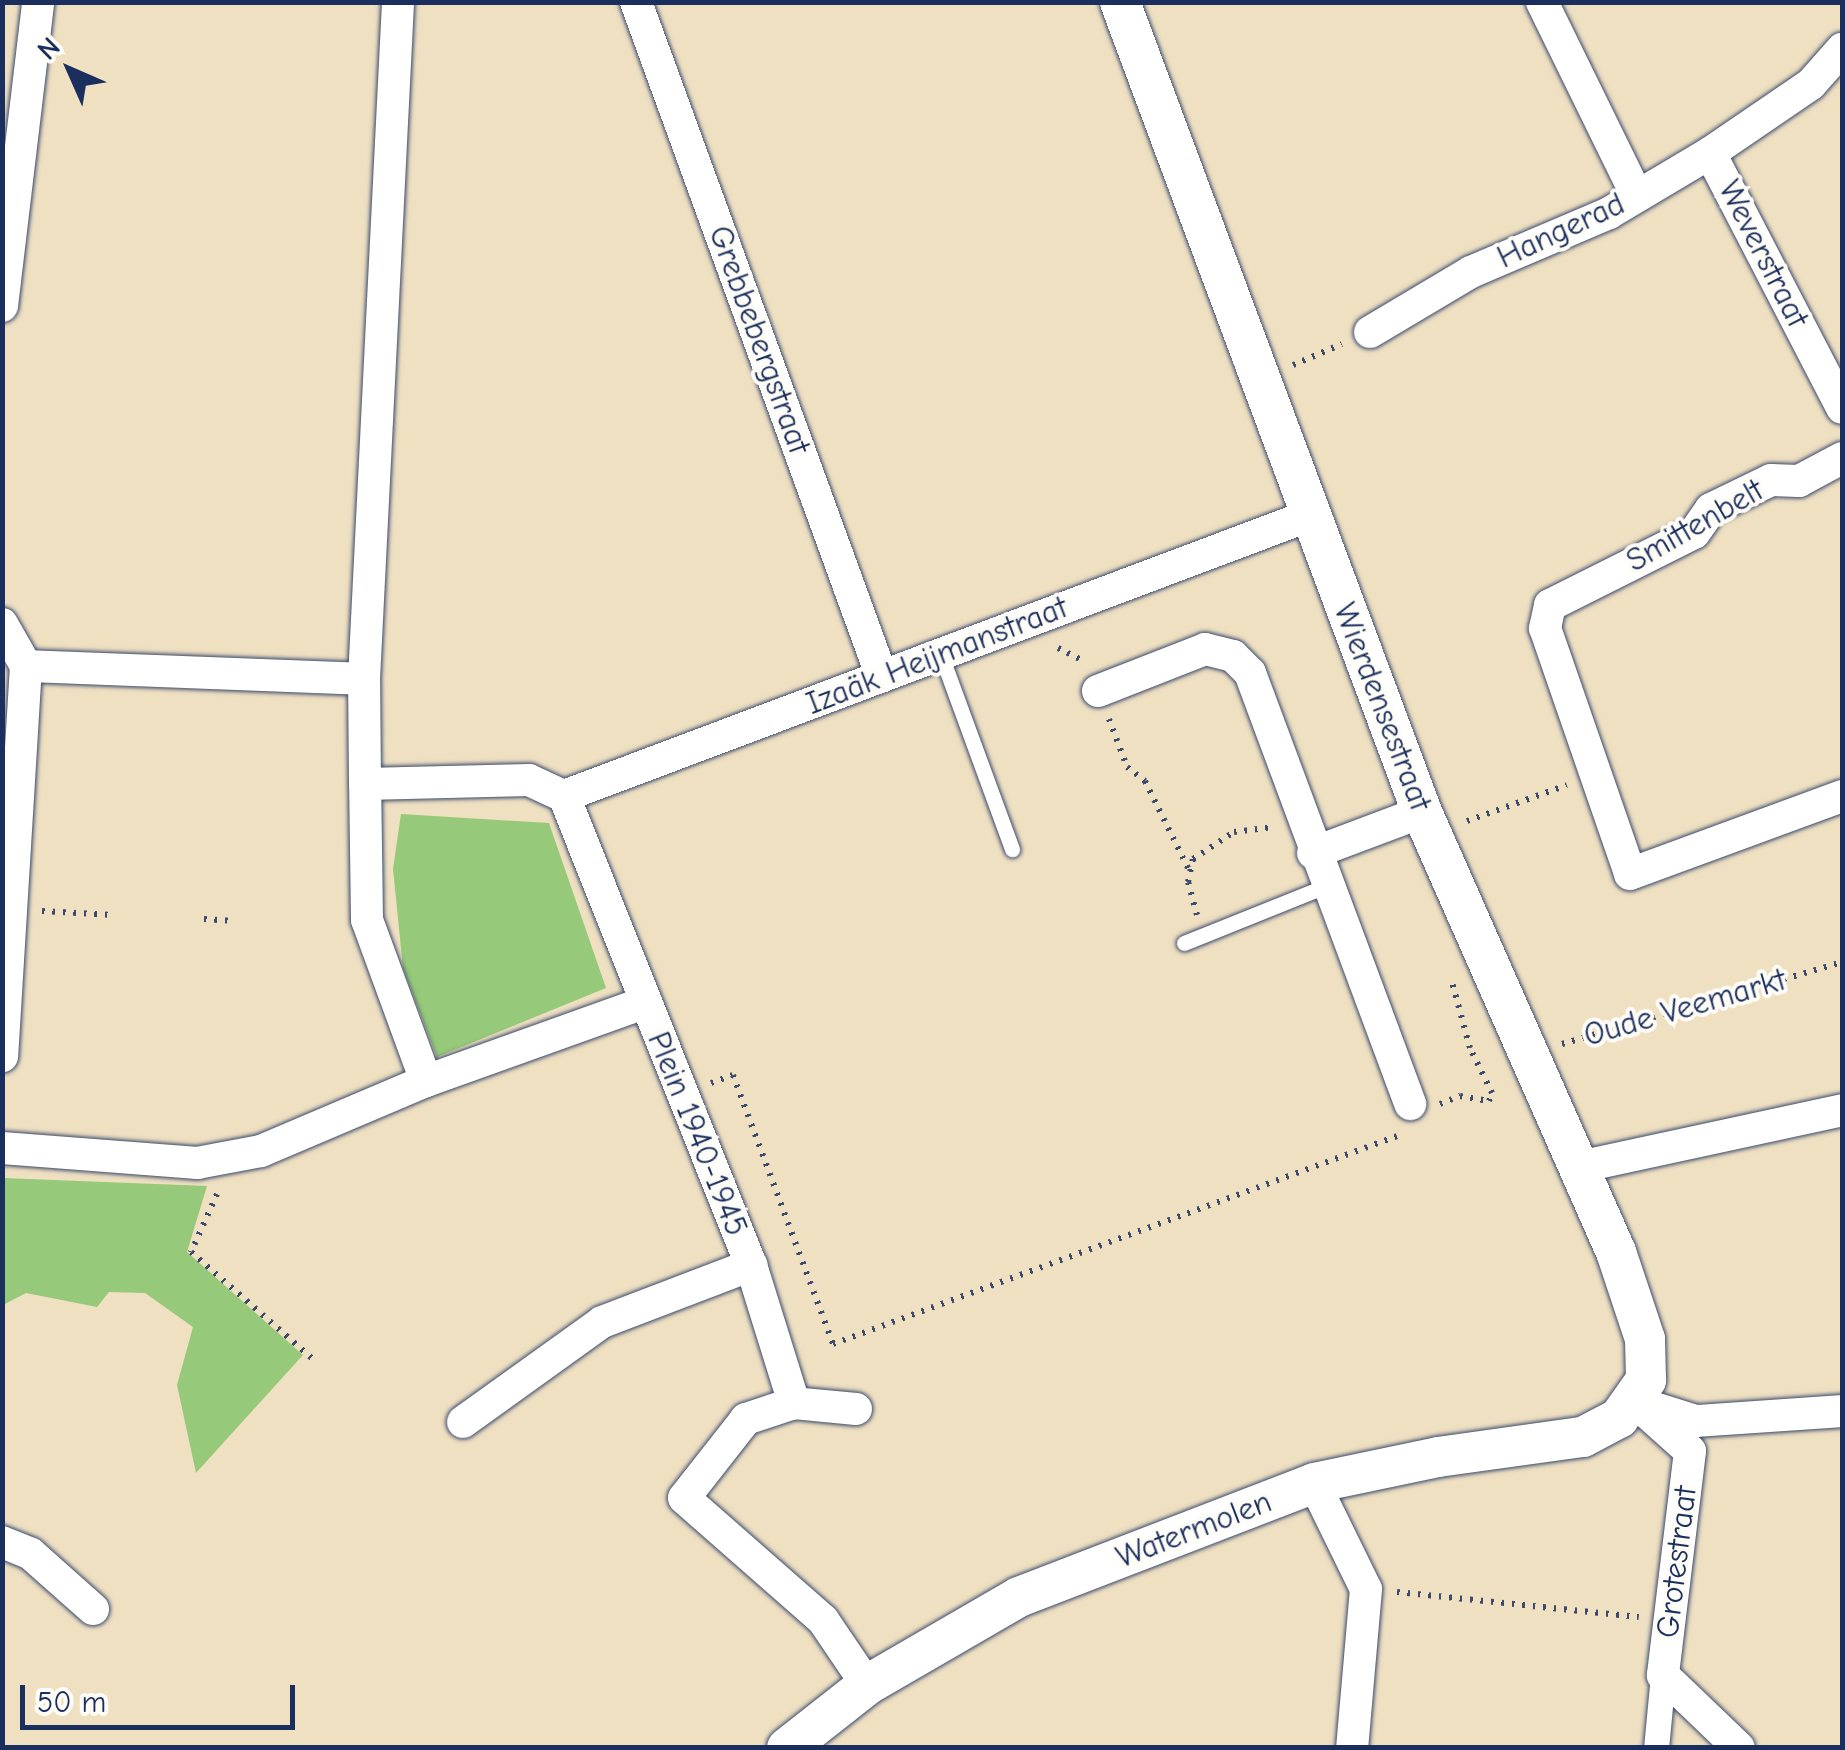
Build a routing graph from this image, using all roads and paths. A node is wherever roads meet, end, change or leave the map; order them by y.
1 (38, 2) edge
2 (398, 2) edge
3 (636, 2) edge
4 (1120, 2) edge
5 (1542, 2) edge
6 (1842, 51) edge
7 (1710, 153) junction
8 (1637, 196) junction
9 (2, 306) edge
10 (1370, 332) joint
11 (1259, 380) junction
12 (1842, 408) edge
13 (1842, 458) edge
14 (1308, 516) junction
15 (2, 624) edge
16 (1046, 652) dead end
17 (941, 655) junction
18 (26, 666) junction
19 (882, 678) junction
20 (364, 679) junction
21 (1098, 691) junction
22 (1596, 774) junction
23 (365, 784) junction
24 (564, 796) junction
25 (1842, 796) edge
26 (1422, 812) junction
27 (1472, 834) dead end
28 (1309, 840) junction
29 (1012, 849) dead end
30 (1189, 870) junction
31 (1326, 886) junction
32 (11, 910) junction
33 (113, 914) dead end
34 (204, 919) dead end
35 (234, 921) dead end
36 (1205, 934) junction
37 (1184, 943) dead end
38 (1842, 962) edge
39 (1450, 972) dead end
40 (644, 1002) junction
41 (1527, 1054) junction
42 (2, 1056) edge
43 (426, 1081) junction
44 (681, 1094) junction
45 (1411, 1108) junction
46 (1842, 1110) edge
47 (2, 1148) edge
48 (233, 1156) junction
49 (1579, 1167) junction
50 (751, 1265) junction
51 (314, 1360) dead end
52 (794, 1402) junction
53 (1634, 1402) junction
54 (856, 1409) dead end
55 (1842, 1411) edge
56 (463, 1422) dead end
57 (1314, 1483) junction
58 (2, 1542) edge
59 (1366, 1589) junction
60 (93, 1609) dead end
61 (1663, 1620) junction
62 (1664, 1674) junction
63 (867, 1685) junction
64 (787, 1748) edge
65 (1352, 1748) edge
66 (1656, 1748) edge
67 (1739, 1748) edge

1 - 9 street
2 - 20 street
3 - 19 street, Grebbebergstraat
4 - 11 street, Wierdensestraat
5 - 8 street
6 - 7 street, Hangerad
7 - 8 street, Hangerad
7 - 12 street, Weverstraat
8 - 10 street, Hangerad
10 - 11 path
11 - 14 street, Wierdensestraat
13 - 22 street, Smittenbelt
14 - 17 street, Izaäk Heijmanstraat
14 - 26 street, Wierdensestraat
15 - 18 street
16 - 21 path
17 - 19 street, Izaäk Heijmanstraat
17 - 29 lane
18 - 20 street
18 - 32 street
19 - 24 street, Izaäk Heijmanstraat
20 - 23 street
21 - 28 street
21 - 30 path
22 - 25 street, Smittenbelt
22 - 27 path
23 - 24 street
23 - 43 street
24 - 40 street, Plein 1940-1945
26 - 28 street
26 - 41 street, Wierdensestraat
28 - 30 path
28 - 31 street
30 - 36 path
31 - 36 lane
31 - 45 street
32 - 33 path
32 - 42 street
34 - 35 path
36 - 37 lane
38 - 41 path, Oude Veemarkt
39 - 45 path
40 - 43 street, Plein 1940-1945
40 - 44 street, Plein 1940-1945
41 - 49 street, Wierdensestraat
43 - 48 street, Plein 1940-1945
44 - 45 path
44 - 50 street, Plein 1940-1945
46 - 49 street
47 - 48 street, Plein 1940-1945
48 - 51 path
49 - 53 street, Wierdensestraat
50 - 52 street, Plein 1940-1945
50 - 56 street, Plein 1940-1945
52 - 54 street
52 - 63 street
53 - 55 street
53 - 57 street, Watermolen
53 - 61 street, Grotestraat
57 - 59 street
57 - 63 street, Watermolen
58 - 60 street
59 - 61 path
59 - 65 street
61 - 62 street, Grotestraat
62 - 66 street, Grotestraat
62 - 67 street
63 - 64 street, Watermolen

